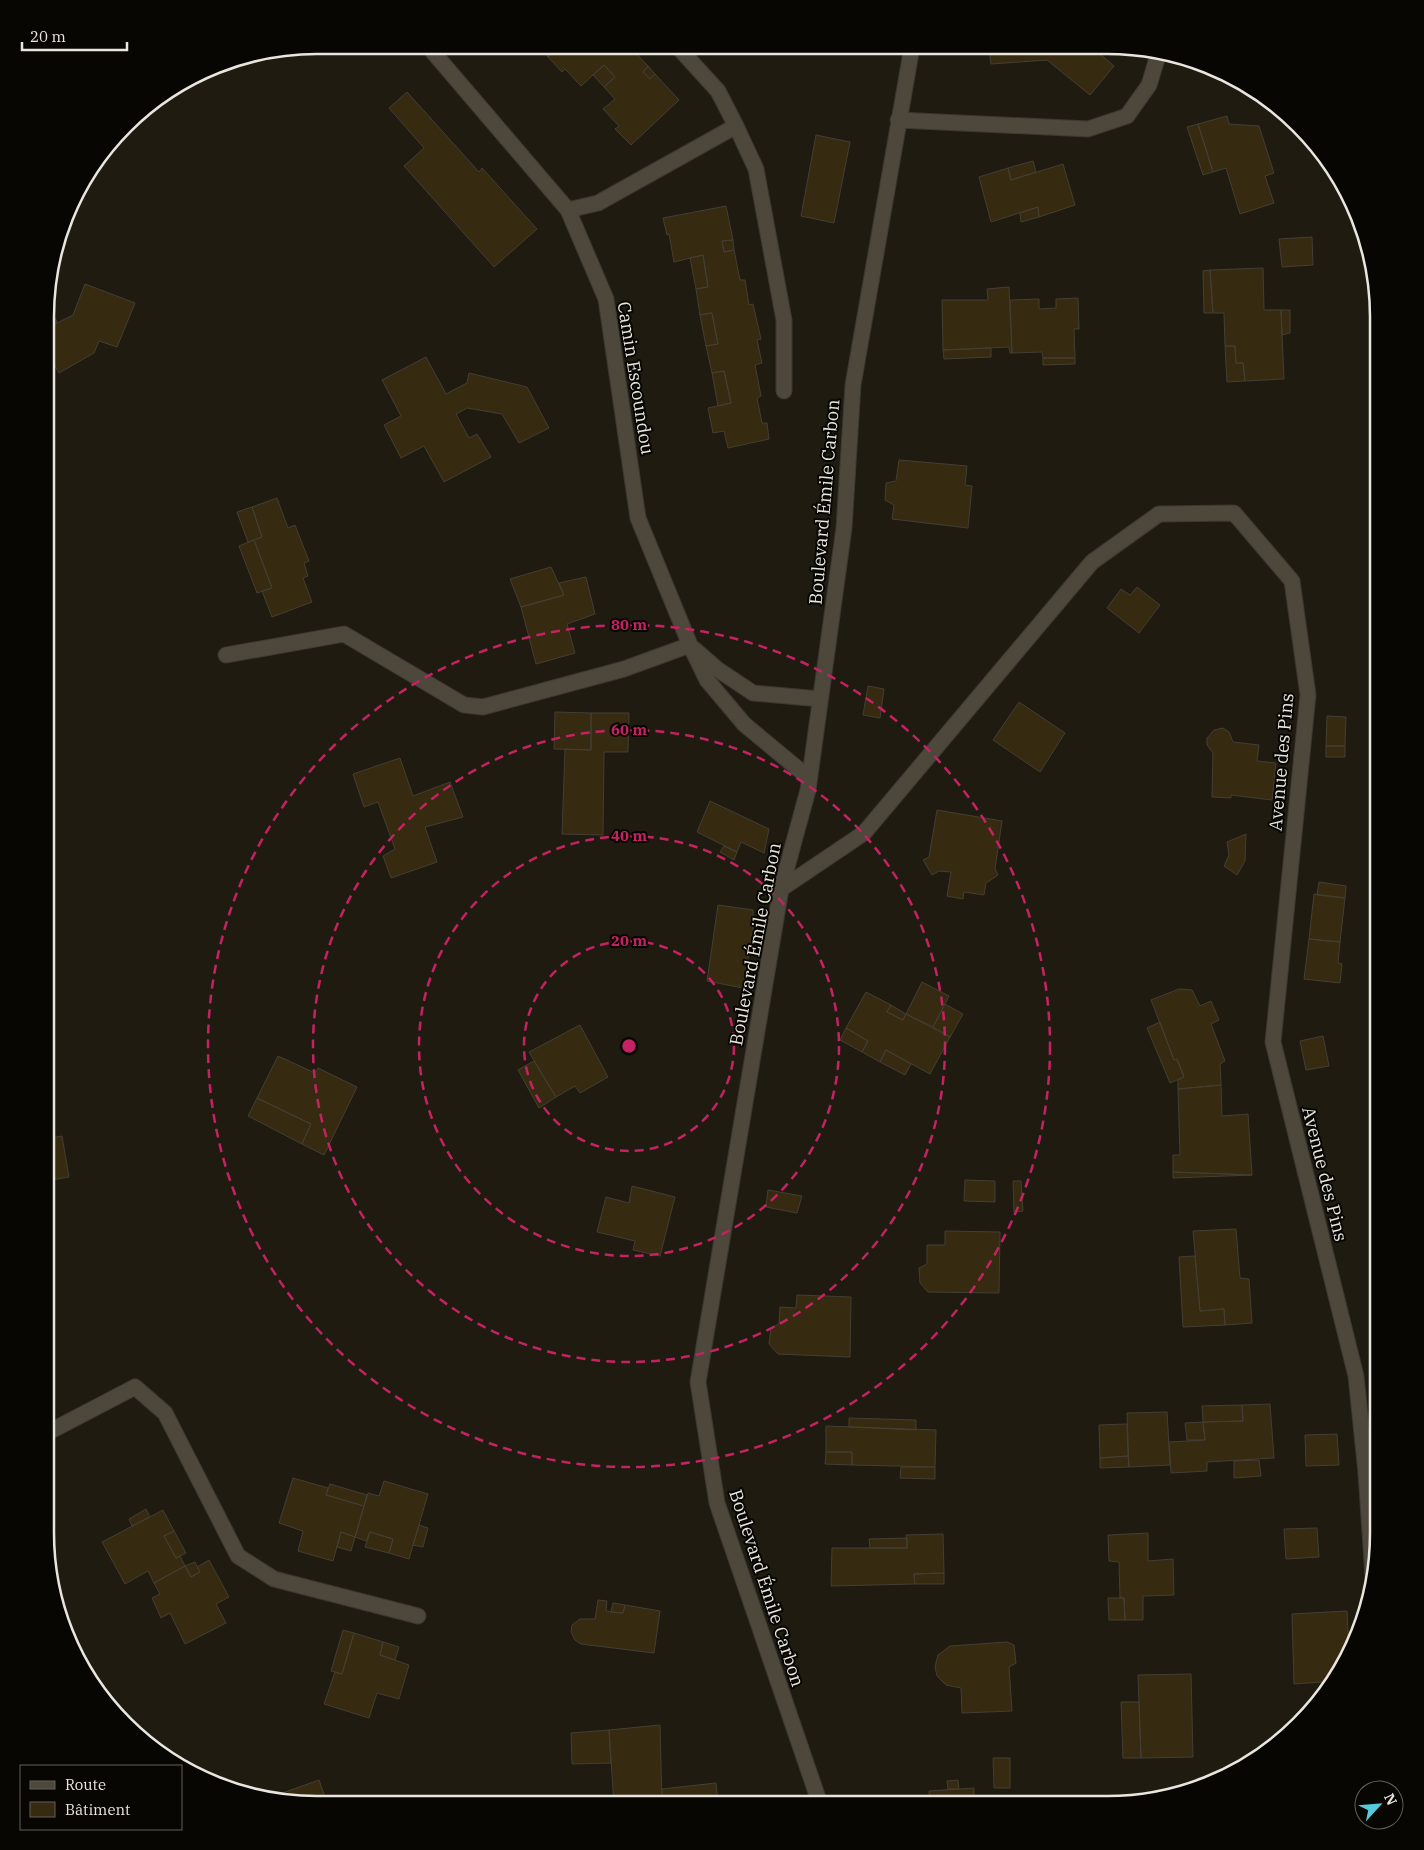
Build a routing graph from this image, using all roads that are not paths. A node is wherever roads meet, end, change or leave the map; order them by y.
1 (435, 54) edge
2 (684, 54) edge
3 (911, 54) edge
4 (1156, 59) edge
5 (898, 120) junction
6 (736, 126) junction
7 (568, 210) junction
8 (784, 391) dead end
9 (690, 645) junction
10 (226, 655) dead end
11 (820, 699) junction
12 (809, 778) junction
13 (781, 889) junction
14 (54, 1429) edge
15 (1370, 1532) edge
16 (418, 1616) dead end
17 (817, 1796) edge

1 - 7 street, Camin Escoundou
2 - 6 street
3 - 5 street, Boulevard Émile Carbon
4 - 5 street
5 - 11 street, Boulevard Émile Carbon
6 - 7 street
6 - 8 street
7 - 9 street, Camin Escoundou
9 - 10 street
9 - 11 street, Camin Escoundou
9 - 12 street, Camin Escoundou
11 - 12 street, Boulevard Émile Carbon
12 - 13 street, Boulevard Émile Carbon
13 - 15 street, Avenue des Pins
13 - 17 street, Boulevard Émile Carbon
14 - 16 street

